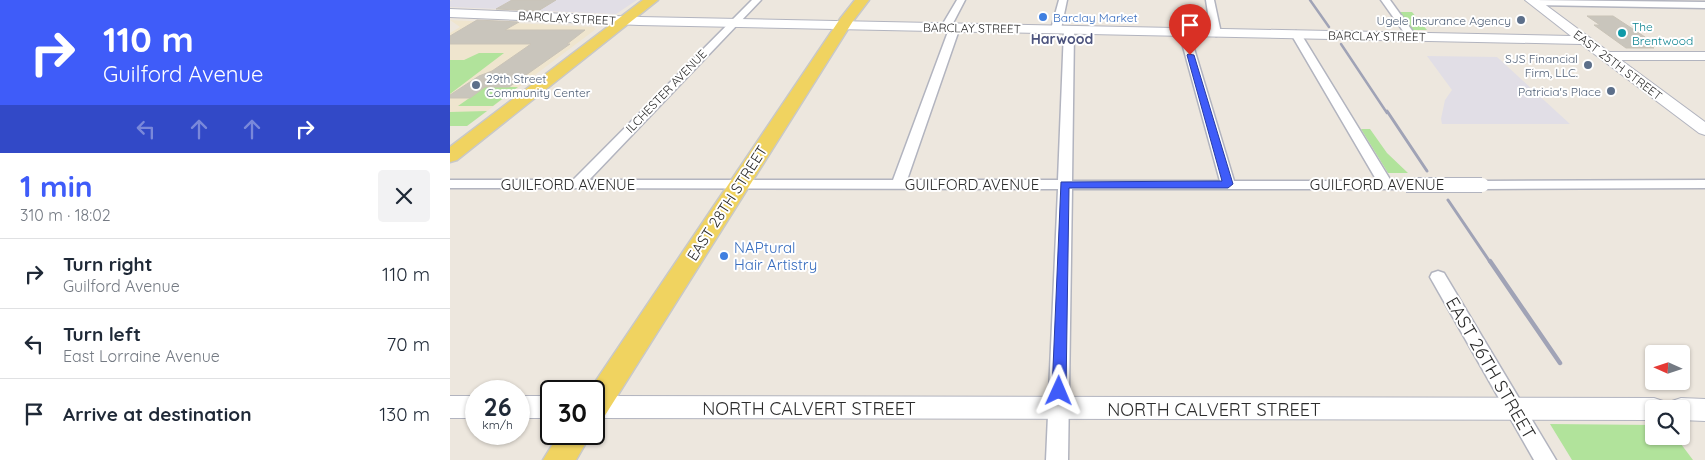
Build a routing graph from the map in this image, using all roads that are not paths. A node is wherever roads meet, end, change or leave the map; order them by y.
1 (651, 0) edge
2 (757, 0) edge
3 (862, 0) edge
4 (961, 0) edge
5 (1063, 0) edge
6 (1210, 0) edge
7 (1385, 0) edge
8 (1533, 1) edge
9 (1705, 5) edge
10 (450, 13) edge
11 (623, 21) junction
12 (732, 23) junction
13 (844, 25) junction
14 (950, 27) junction
15 (1062, 30) junction
16 (1184, 32) junction
17 (1216, 33) junction
18 (1296, 34) junction
19 (1411, 36) junction
20 (1584, 40) junction
21 (1606, 56) junction
22 (1705, 56) edge
23 (1705, 130) edge
24 (450, 156) edge
25 (450, 184) edge
26 (578, 184) junction
27 (739, 184) junction
28 (899, 184) junction
29 (1064, 184) junction
30 (1228, 184) junction
31 (1705, 184) edge
32 (1387, 185) junction
33 (1438, 277) dead end
34 (605, 390) edge
35 (450, 407) edge
36 (465, 407) edge
37 (605, 407) edge
38 (1058, 408) junction
39 (1515, 409) junction
40 (1645, 409) edge
41 (1690, 410) edge
42 (1705, 410) edge
43 (569, 445) edge
44 (559, 460) edge
45 (1057, 460) edge
46 (1545, 460) edge

1 - 11 main road
2 - 12 street, ILCHESTER AVENUE
3 - 13 main road, EAST 28TH STREET
4 - 14 street
5 - 15 street
6 - 17 street
7 - 19 street
8 - 9 street
8 - 20 street, EAST 25TH STREET
10 - 11 street, BARCLAY STREET
11 - 12 street, BARCLAY STREET
11 - 24 main road
12 - 13 street, BARCLAY STREET
12 - 26 street, ILCHESTER AVENUE
13 - 14 street, BARCLAY STREET
13 - 27 main road, EAST 28TH STREET
14 - 15 street, BARCLAY STREET
14 - 28 street
15 - 16 street, BARCLAY STREET
15 - 29 street
16 - 17 street, BARCLAY STREET
16 - 30 street
17 - 18 street, BARCLAY STREET
18 - 19 street, BARCLAY STREET
18 - 32 street
19 - 20 street, BARCLAY STREET
20 - 21 street, EAST 25TH STREET
21 - 22 street
21 - 23 street, EAST 25TH STREET
25 - 26 street, GUILFORD AVENUE
26 - 27 street, GUILFORD AVENUE
27 - 28 street, GUILFORD AVENUE
27 - 34 main road, EAST 28TH STREET
28 - 29 street, GUILFORD AVENUE
29 - 30 street, GUILFORD AVENUE
29 - 38 street
30 - 32 street, GUILFORD AVENUE
31 - 32 street, GUILFORD AVENUE, bridge
33 - 39 street, EAST 26TH STREET
35 - 36 street
37 - 38 street, NORTH CALVERT STREET
38 - 39 street, NORTH CALVERT STREET
38 - 45 street
39 - 40 street, NORTH CALVERT STREET
39 - 46 street, EAST 26TH STREET
41 - 42 street
43 - 44 main road

